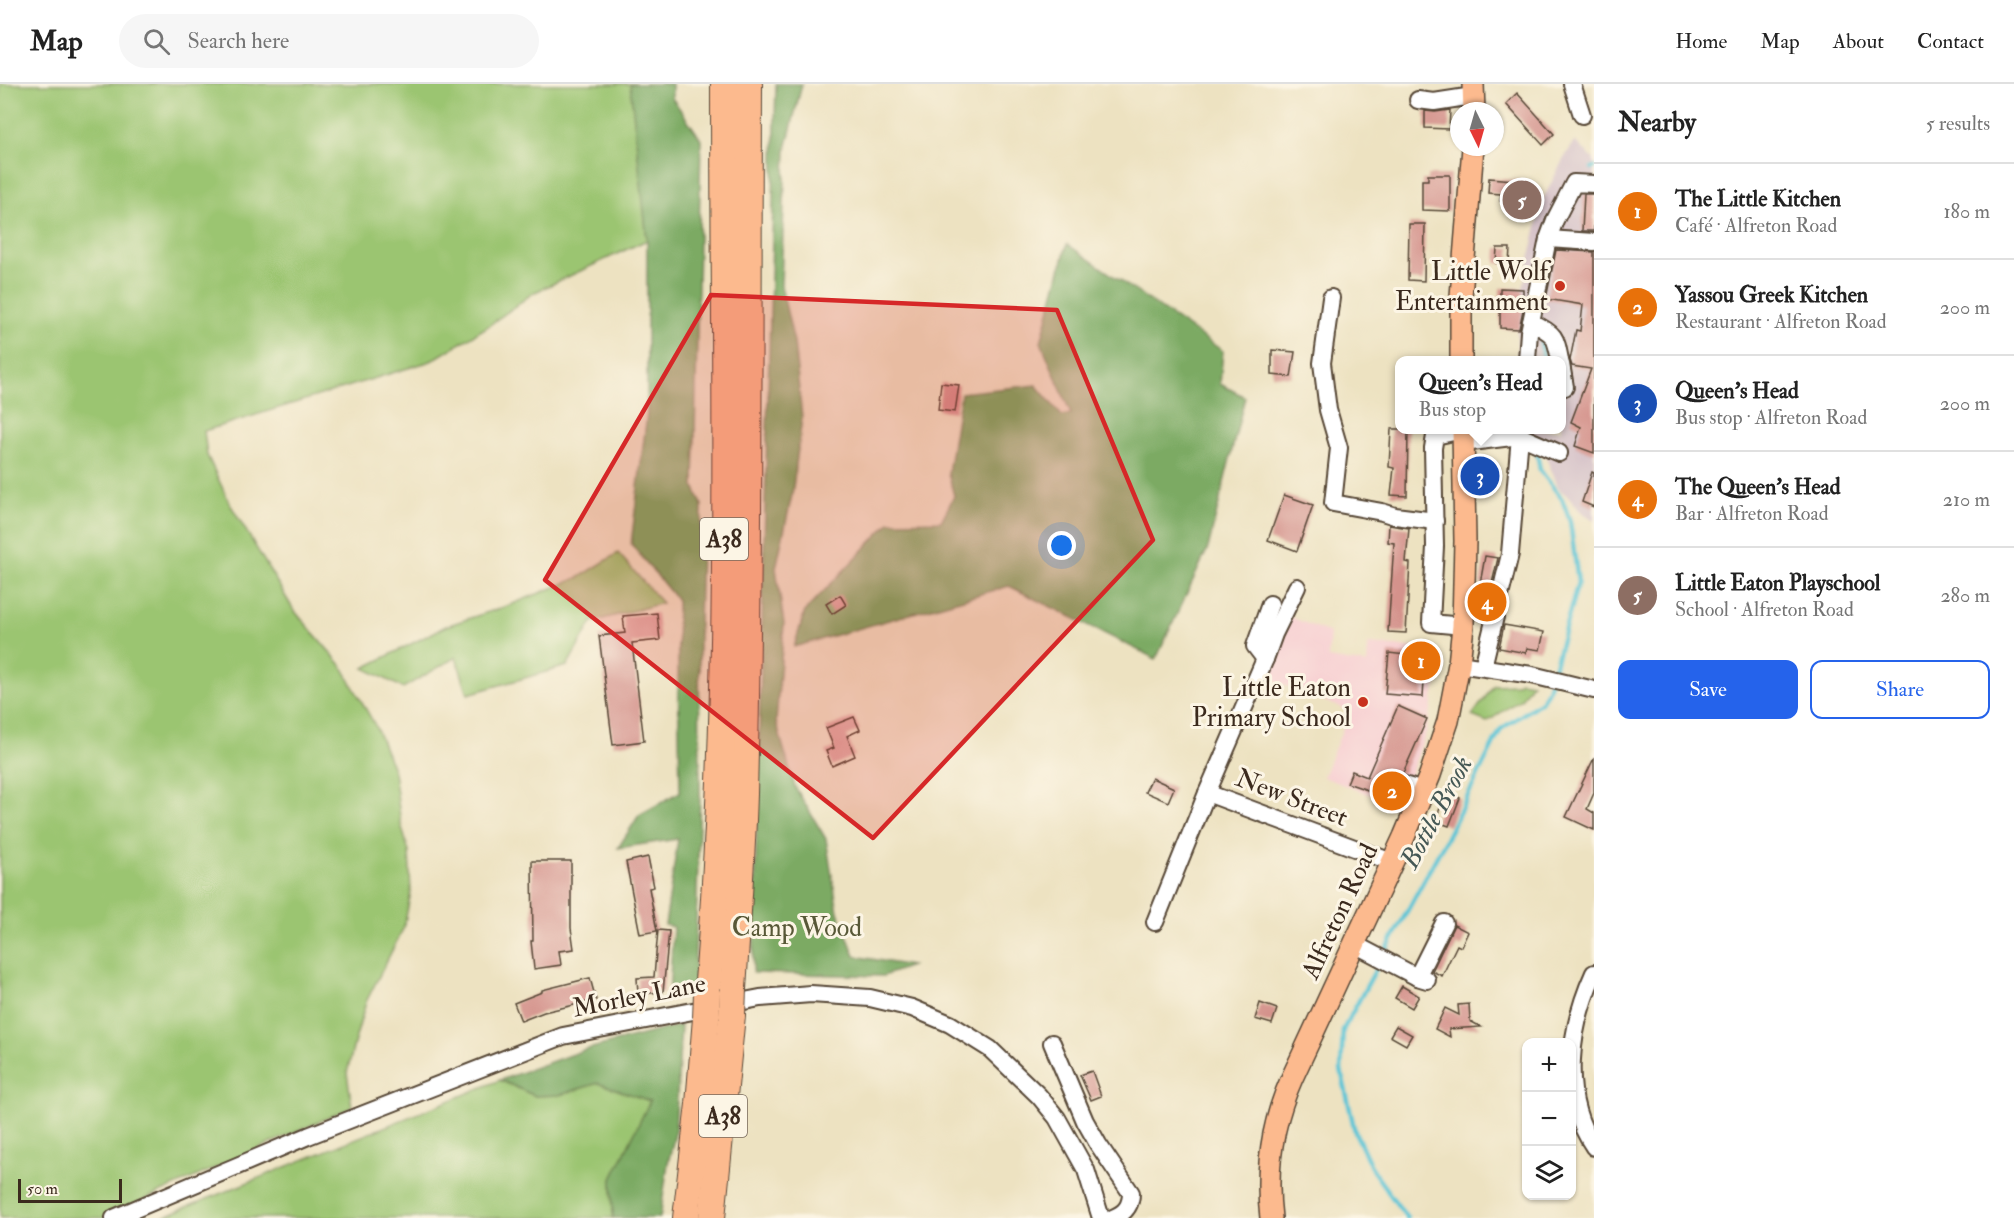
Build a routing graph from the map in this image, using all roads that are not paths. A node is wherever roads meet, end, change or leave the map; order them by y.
1 (724, 84) edge
2 (749, 84) edge
3 (1574, 84) edge
4 (1473, 97) edge
5 (1419, 100) dead end
6 (1582, 115) dead end
7 (1472, 156) edge
8 (1594, 183) edge
9 (1548, 239) junction
10 (1594, 242) edge
11 (1331, 298) dead end
12 (1531, 322) junction
13 (1461, 356) edge
14 (1527, 356) edge
15 (1560, 356) edge
16 (1463, 434) edge
17 (1523, 435) edge
18 (1553, 451) dead end
19 (1435, 521) junction
20 (1297, 587) dead end
21 (1270, 604) dead end
22 (1463, 626) junction
23 (1265, 659) junction
24 (1459, 664) junction
25 (1483, 667) junction
26 (1594, 690) edge
27 (1398, 783) dead end
28 (1423, 791) junction
29 (1208, 793) junction
30 (1392, 862) junction
31 (1155, 922) dead end
32 (1444, 923) dead end
33 (1354, 944) junction
34 (1594, 973) edge
35 (1052, 1043) dead end
36 (1594, 1147) edge
37 (114, 1218) edge
38 (686, 1218) edge
39 (712, 1218) edge
40 (1101, 1218) edge
41 (1113, 1218) edge
42 (1271, 1218) edge

1 - 38 highway, A38
2 - 39 highway, A38, bridge
3 - 6 street
4 - 5 street
7 - 13 main road
8 - 9 street
9 - 10 street
9 - 12 street
11 - 19 street
12 - 14 street
12 - 15 street
16 - 17 street
16 - 19 street
16 - 22 main road, Alfreton Road
17 - 18 street
17 - 25 street
19 - 22 street
20 - 23 street
21 - 23 street
22 - 24 main road, Alfreton Road
23 - 29 street
24 - 25 street
24 - 28 main road, Alfreton Road
25 - 26 street
27 - 28 street
28 - 30 main road, Alfreton Road
29 - 30 street, New Street
29 - 31 street
30 - 33 main road, Alfreton Road
32 - 33 street
33 - 42 main road, Alfreton Road
34 - 36 street
35 - 41 street
37 - 40 street, Morley Lane

